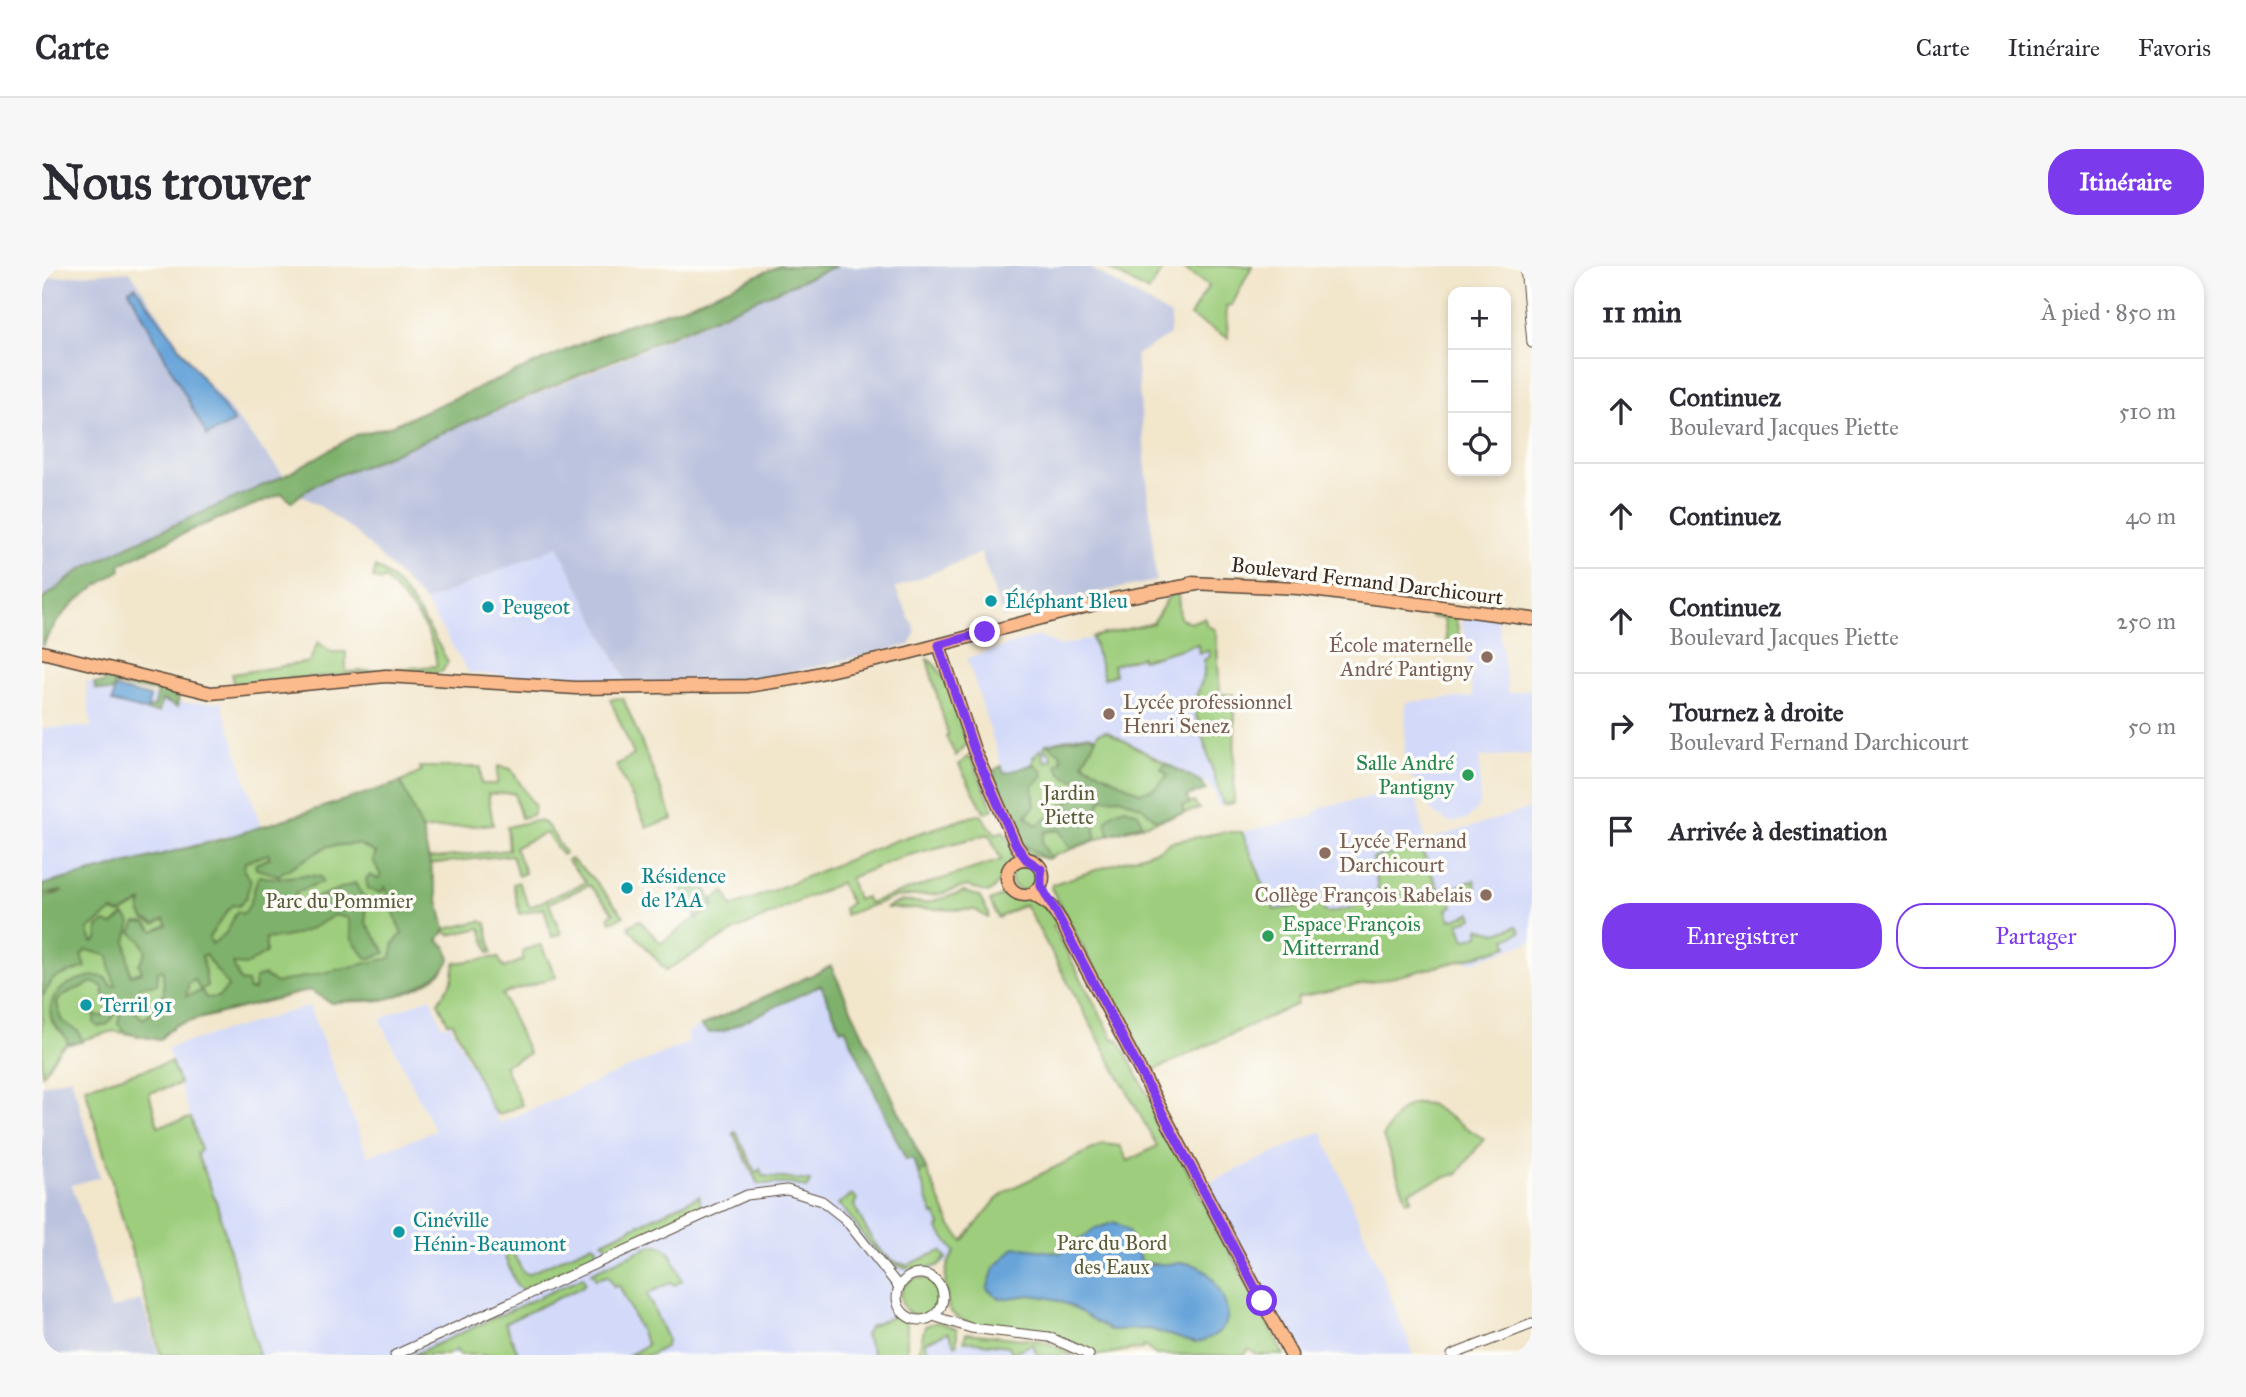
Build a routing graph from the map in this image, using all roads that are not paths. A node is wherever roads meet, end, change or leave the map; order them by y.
1 (1525, 266) edge
2 (1532, 343) edge
3 (1532, 619) edge
4 (935, 646) junction
5 (42, 652) edge
6 (1020, 861) junction
7 (1036, 890) junction
8 (885, 1268) junction
9 (909, 1277) junction
10 (899, 1287) junction
11 (942, 1303) junction
12 (933, 1315) junction
13 (955, 1322) junction
14 (1532, 1324) edge
15 (1080, 1352) edge
16 (395, 1355) edge
17 (1089, 1355) edge
18 (1291, 1355) edge
19 (1452, 1355) edge

1 - 2 street
3 - 4 main road, Boulevard Fernand Darchicourt
4 - 5 main road, Boulevard Fernand Darchicourt
4 - 6 main road
6 - 7 main road
6 - 7 main road
7 - 18 main road
8 - 9 street
8 - 10 street
8 - 16 street
9 - 10 street
9 - 11 street
10 - 12 street
11 - 12 street
11 - 13 street
12 - 13 street
13 - 15 street
14 - 19 street
15 - 17 street

